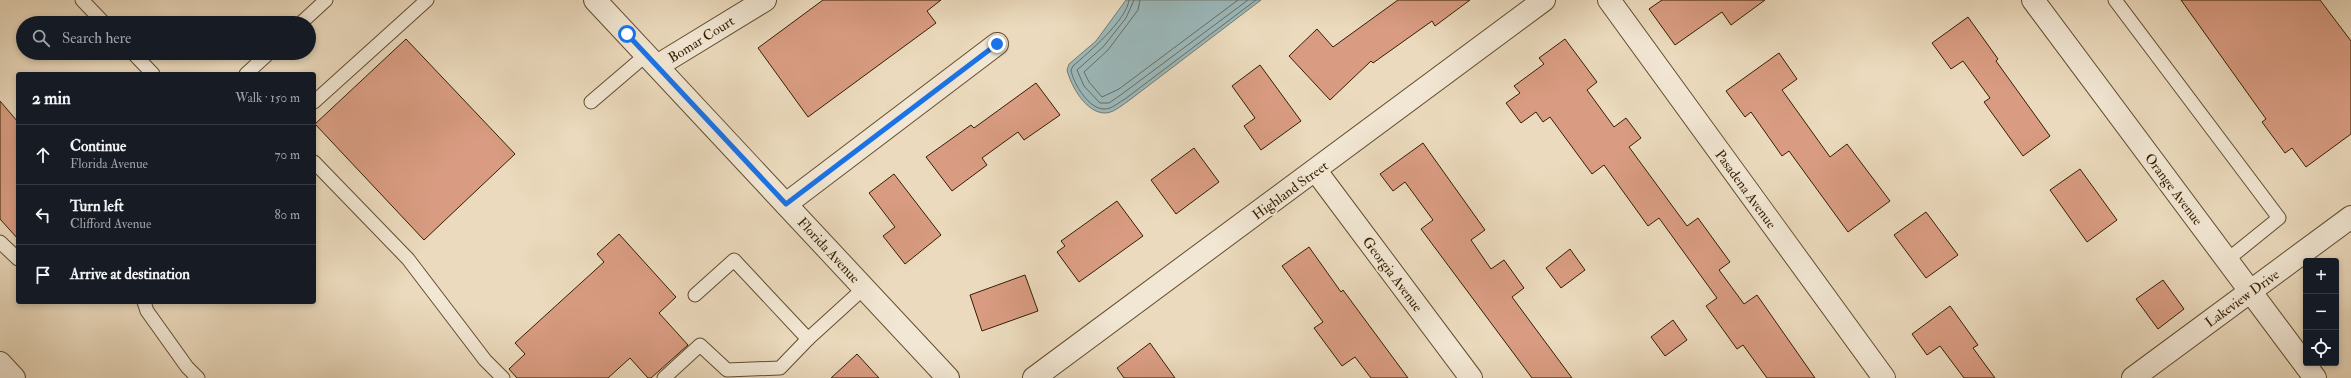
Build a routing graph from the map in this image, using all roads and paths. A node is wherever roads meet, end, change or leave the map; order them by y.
1 (82, 0) edge
2 (326, 0) edge
3 (427, 0) edge
4 (595, 0) edge
5 (765, 0) edge
6 (1544, 0) edge
7 (1609, 0) edge
8 (2033, 0) edge
9 (2115, 0) edge
10 (97, 16) edge
11 (309, 16) edge
12 (997, 44) dead end
13 (140, 60) edge
14 (261, 60) edge
15 (652, 60) junction
16 (151, 72) edge
17 (248, 72) edge
18 (316, 100) edge
19 (591, 102) dead end
20 (316, 164) edge
21 (1316, 171) junction
22 (786, 204) junction
23 (2351, 217) edge
24 (0, 242) edge
25 (16, 257) edge
26 (2227, 260) junction
27 (864, 288) junction
28 (2250, 291) junction
29 (696, 295) dead end
30 (145, 304) edge
31 (808, 339) junction
32 (0, 363) edge
33 (1057, 371) edge
34 (781, 373) edge
35 (14, 378) edge
36 (198, 378) edge
37 (503, 378) edge
38 (664, 378) edge
39 (948, 378) edge
40 (1034, 378) edge
41 (1471, 378) edge
42 (1884, 378) edge
43 (2133, 378) edge
44 (2316, 378) edge

1 - 10 lane
2 - 11 lane
3 - 18 lane
4 - 15 street, Florida Avenue
5 - 15 street, Bomar Court
6 - 21 street, Highland Street
7 - 42 street, Pasadena Avenue
8 - 26 street, Orange Avenue
9 - 26 lane
12 - 22 street
13 - 16 lane
14 - 17 lane
15 - 19 lane
15 - 22 street, Florida Avenue
20 - 37 lane
21 - 33 street, Highland Street
21 - 41 street, Georgia Avenue
22 - 27 street, Florida Avenue
23 - 28 street, Lakeview Drive
24 - 25 lane
26 - 28 street, Orange Avenue
27 - 31 lane
27 - 39 street, Florida Avenue
28 - 43 street, Lakeview Drive
28 - 44 street, Orange Avenue
29 - 31 lane
30 - 36 lane
31 - 34 lane
32 - 35 street
33 - 40 street, Highland Street
34 - 38 lane

